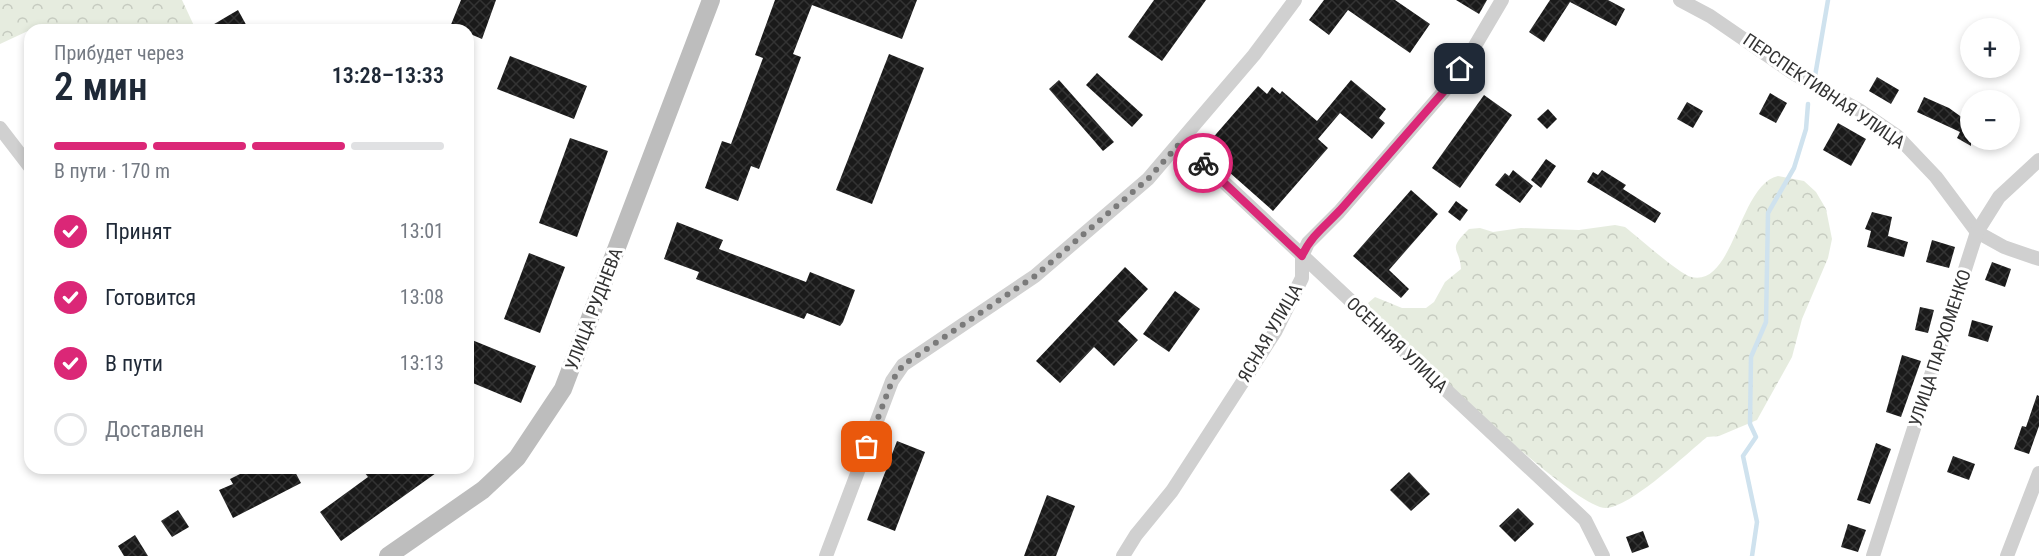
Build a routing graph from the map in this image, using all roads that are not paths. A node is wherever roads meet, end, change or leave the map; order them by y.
1 (711, 0) edge
2 (1295, 0) edge
3 (1502, 0) edge
4 (1680, 0) edge
5 (0, 128) edge
6 (1181, 142) junction
7 (24, 159) edge
8 (2039, 160) edge
9 (1977, 232) junction
10 (1302, 256) junction
11 (2039, 259) edge
12 (2039, 473) edge
13 (388, 556) edge
14 (826, 556) edge
15 (1123, 556) edge
16 (1604, 556) edge
17 (1873, 556) edge
18 (2007, 556) edge

1 - 13 main road, УЛИЦА РУДНЕВА
2 - 6 street
3 - 10 street, ЯСНАЯ УЛИЦА
4 - 9 street, ПЕРСПЕКТИВНАЯ УЛИЦА
5 - 7 street
6 - 10 street, ОСЕННЯЯ УЛИЦА
6 - 14 street
8 - 9 street, УЛИЦА ПАРХОМЕНКО
9 - 11 street, ПЕРСПЕКТИВНАЯ УЛИЦА
9 - 17 street, УЛИЦА ПАРХОМЕНКО
10 - 15 street, ЯСНАЯ УЛИЦА
10 - 16 street, ОСЕННЯЯ УЛИЦА
12 - 18 street

